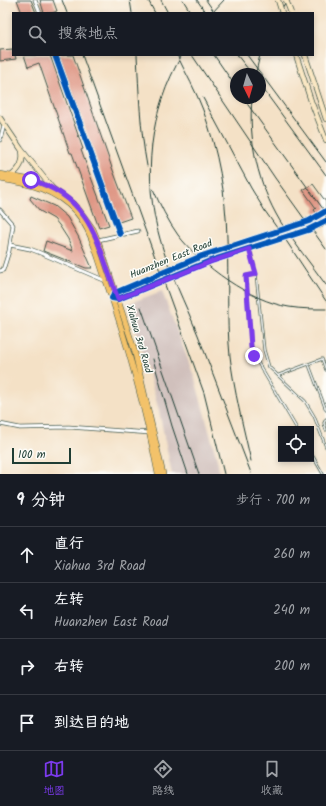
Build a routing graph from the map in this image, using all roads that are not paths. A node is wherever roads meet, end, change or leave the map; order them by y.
1 (35, 0) edge
2 (278, 0) edge
3 (286, 0) edge
4 (40, 12) edge
5 (282, 12) edge
6 (291, 12) edge
7 (55, 56) edge
8 (296, 56) edge
9 (304, 56) edge
10 (0, 118) edge
11 (326, 119) edge
12 (4, 124) junction
13 (0, 140) edge
14 (326, 140) edge
15 (22, 149) junction
16 (0, 174) edge
17 (11, 176) junction
18 (0, 179) edge
19 (52, 191) junction
20 (0, 210) edge
21 (315, 218) tunnel mouth
22 (321, 224) tunnel mouth
23 (138, 231) dead end
24 (120, 234) junction
25 (98, 240) junction
26 (248, 241) junction
27 (10, 245) junction
28 (249, 249) junction
29 (1, 271) edge
30 (256, 274) junction
31 (0, 277) edge
32 (106, 281) junction
33 (116, 293) junction
34 (115, 299) junction
35 (308, 364) junction
36 (326, 370) edge
37 (279, 375) junction
38 (326, 410) edge
39 (326, 419) edge
40 (0, 424) edge
41 (295, 426) edge
42 (326, 430) edge
43 (152, 433) junction
44 (326, 446) edge
45 (314, 458) edge
46 (158, 474) edge
47 (163, 474) edge
48 (323, 474) edge

1 - 4 street
2 - 5 street, bridge
3 - 6 street, bridge
7 - 24 street
8 - 14 street
9 - 11 street
10 - 12 street
12 - 13 street
12 - 15 street
15 - 17 street
15 - 19 street
16 - 17 main road, Xiahua 3rd Road
17 - 19 main road, Xiahua 3rd Road
18 - 19 main road, Xiahua 3rd Road
19 - 25 main road, Xiahua 3rd Road
19 - 32 main road, Xiahua 3rd Road
20 - 27 street
21 - 26 street, Huanzhen East Road
22 - 28 street, Huanzhen East Road
23 - 24 street
24 - 25 street
25 - 33 main road, Xiahua 3rd Road
26 - 28 lane
26 - 33 street, Huanzhen East Road
27 - 29 street
27 - 32 street
28 - 30 lane
28 - 34 street, Huanzhen East Road
29 - 31 street
30 - 37 lane
30 - 41 lane
32 - 34 main road, Xiahua 3rd Road
33 - 34 main road, Xiahua 3rd Road
34 - 43 main road, Xiahua 3rd Road
35 - 36 lane
35 - 37 lane
35 - 38 lane
37 - 44 lane
39 - 42 lane
40 - 43 street
43 - 46 main road, Xiahua 3rd Road
43 - 47 main road, Xiahua 3rd Road
45 - 48 lane

